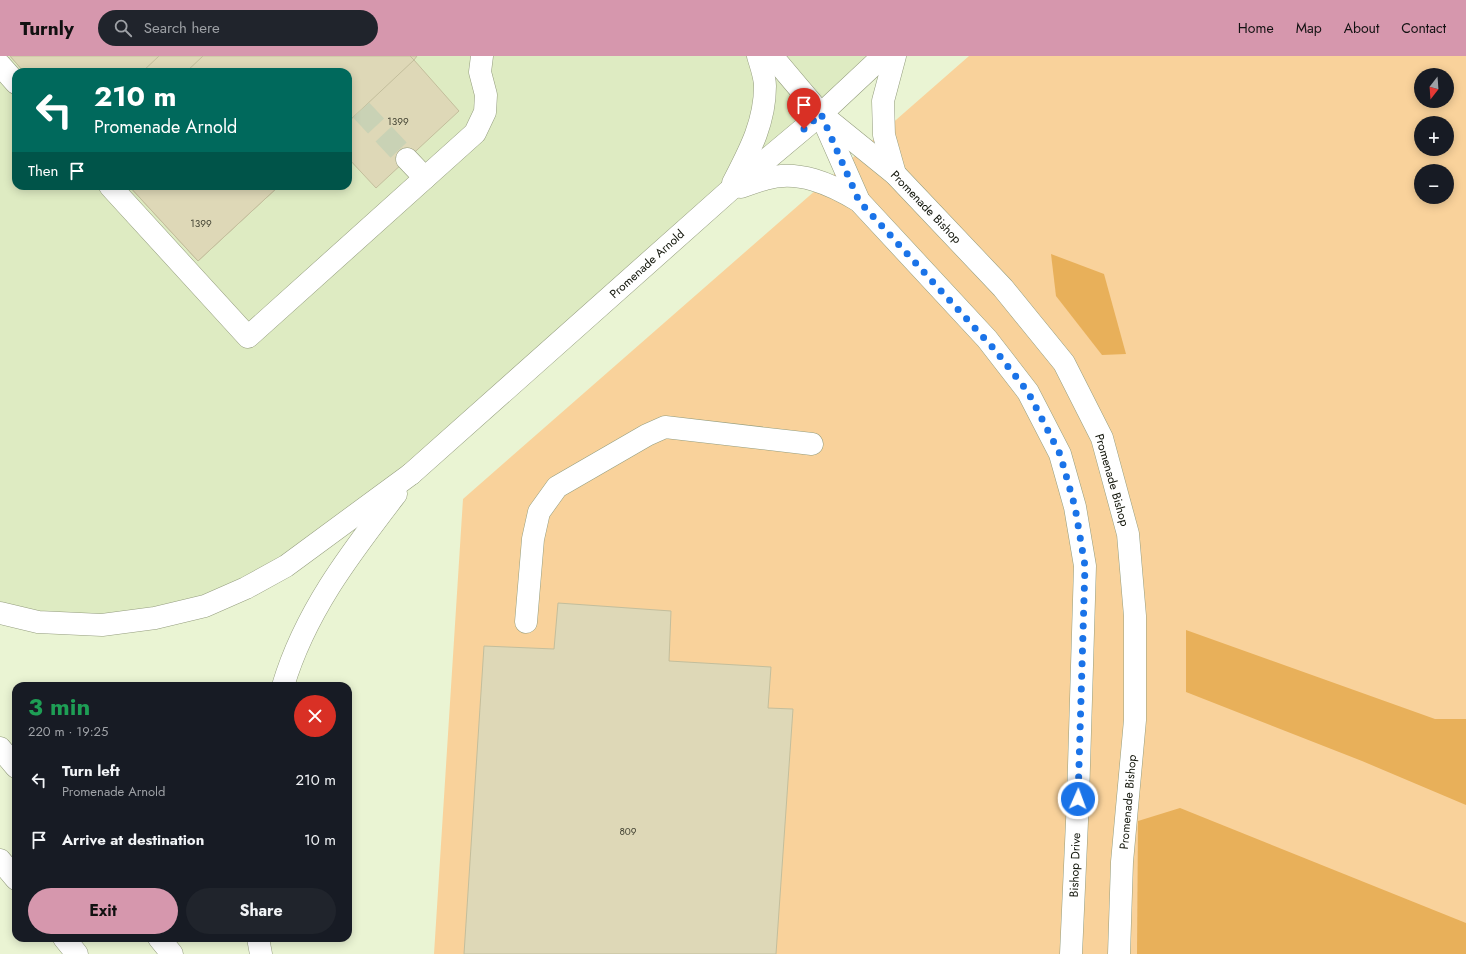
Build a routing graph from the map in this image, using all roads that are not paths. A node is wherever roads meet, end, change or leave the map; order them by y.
1 (482, 56) edge
2 (758, 56) edge
3 (772, 56) edge
4 (884, 56) edge
5 (895, 56) edge
6 (0, 65) edge
7 (12, 78) edge
8 (821, 114) junction
9 (407, 159) tunnel mouth
10 (894, 174) junction
11 (425, 178) junction
12 (114, 190) edge
13 (729, 191) junction
14 (859, 201) junction
15 (812, 444) dead end
16 (411, 474) junction
17 (0, 613) edge
18 (526, 622) dead end
19 (285, 682) edge
20 (0, 748) edge
21 (12, 762) edge
22 (0, 860) edge
23 (12, 874) edge
24 (67, 942) edge
25 (162, 942) edge
26 (259, 942) edge
27 (77, 954) edge
28 (172, 954) edge
29 (261, 954) edge
30 (1071, 954) edge
31 (1119, 954) edge

1 - 11 main road
2 - 13 main road
3 - 8 main road
4 - 8 main road, Promenade Arnold
5 - 10 main road
6 - 7 main road
8 - 10 main road, Promenade Bishop
8 - 13 main road, Promenade Arnold
8 - 14 main road, Bishop Drive
9 - 11 main road
10 - 31 main road, Promenade Bishop
11 - 12 main road
13 - 14 main road
13 - 16 main road, Promenade Arnold
14 - 30 main road, Bishop Drive
15 - 18 main road
16 - 17 main road
16 - 19 main road
20 - 21 main road
22 - 23 main road
24 - 27 main road
25 - 28 main road
26 - 29 main road

